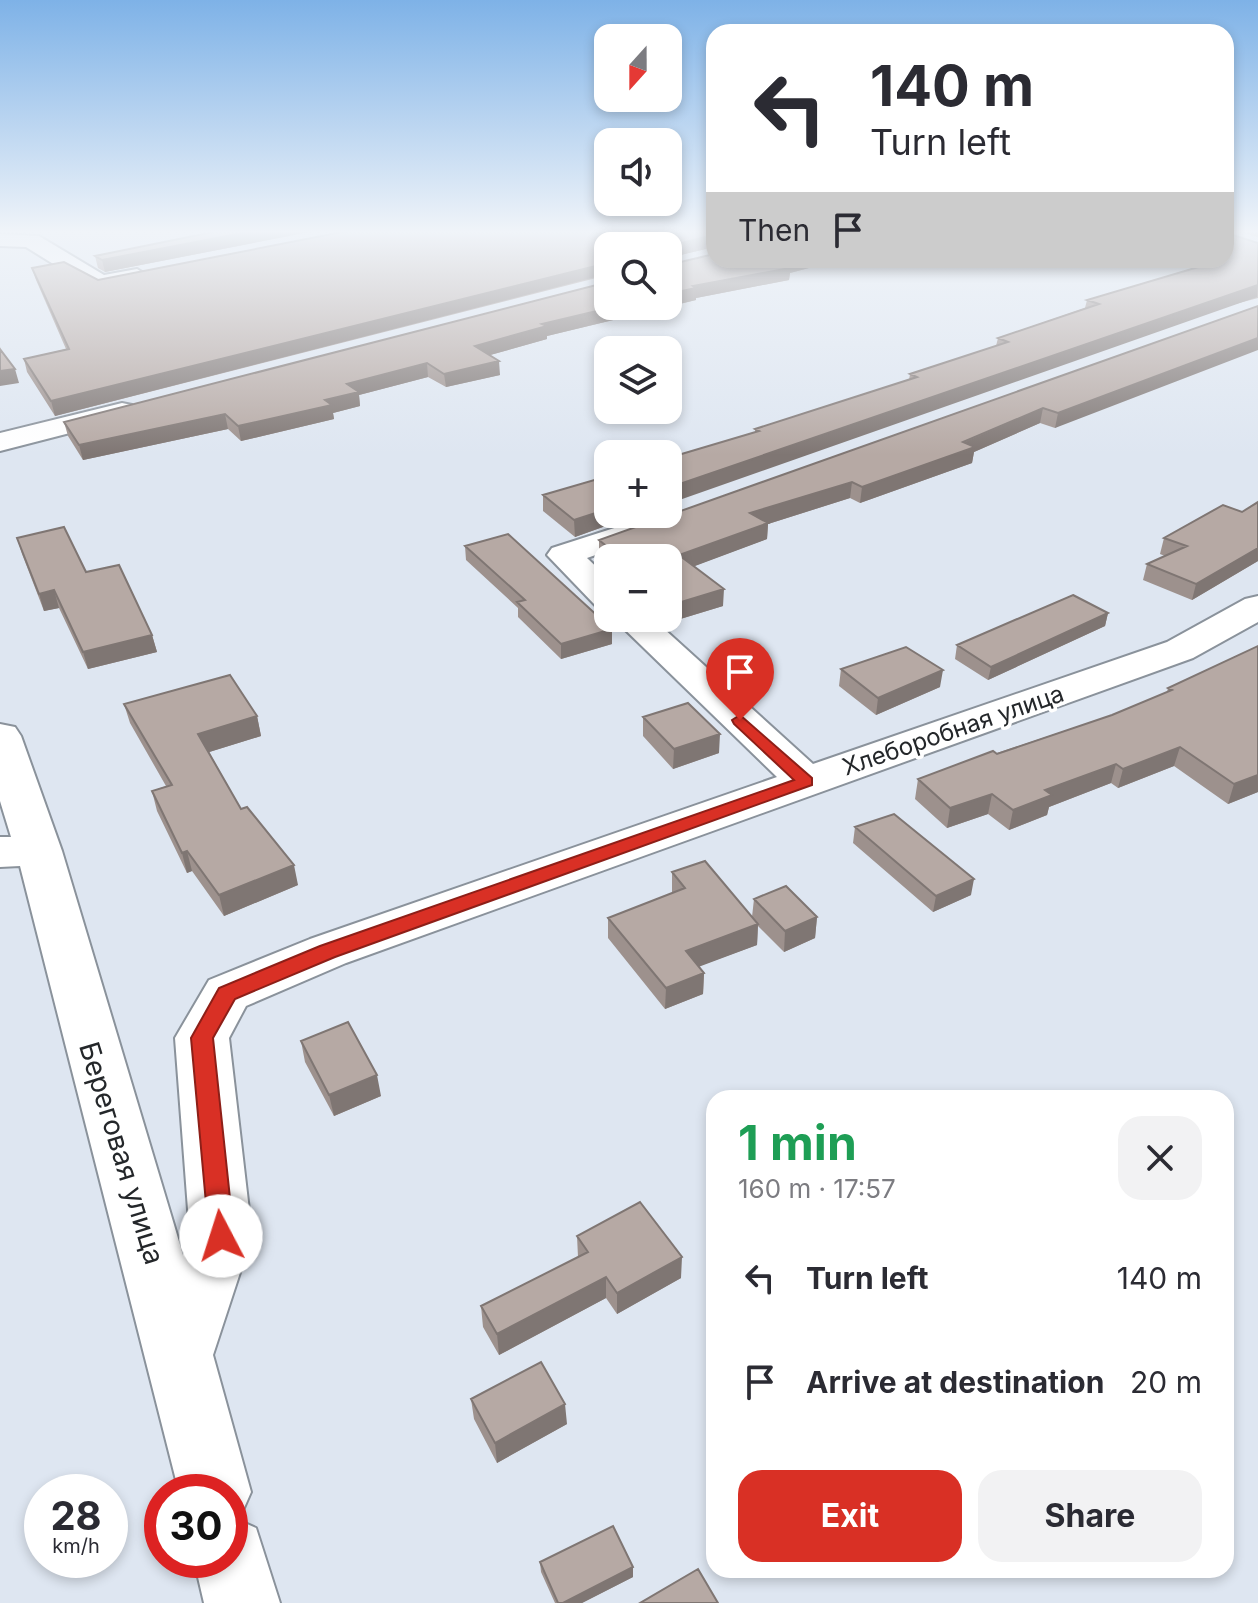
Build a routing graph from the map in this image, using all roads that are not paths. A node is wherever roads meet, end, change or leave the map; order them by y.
1 (152, 403) edge
2 (0, 442) edge
3 (640, 528) edge
4 (594, 544) edge
5 (595, 544) edge
6 (594, 584) edge
7 (1258, 607) edge
8 (646, 632) edge
9 (0, 736) edge
10 (806, 781) junction
11 (20, 852) edge
12 (181, 1352) junction
13 (211, 1474) edge
14 (236, 1578) edge
15 (242, 1603) edge

1 - 2 street
3 - 5 street
4 - 6 street
7 - 10 street, Хлеборобная улица
8 - 10 street
9 - 11 street, Береговая улица
10 - 12 street, Хлеборобная улица
11 - 12 street, Береговая улица
12 - 13 street, Береговая улица
14 - 15 street

